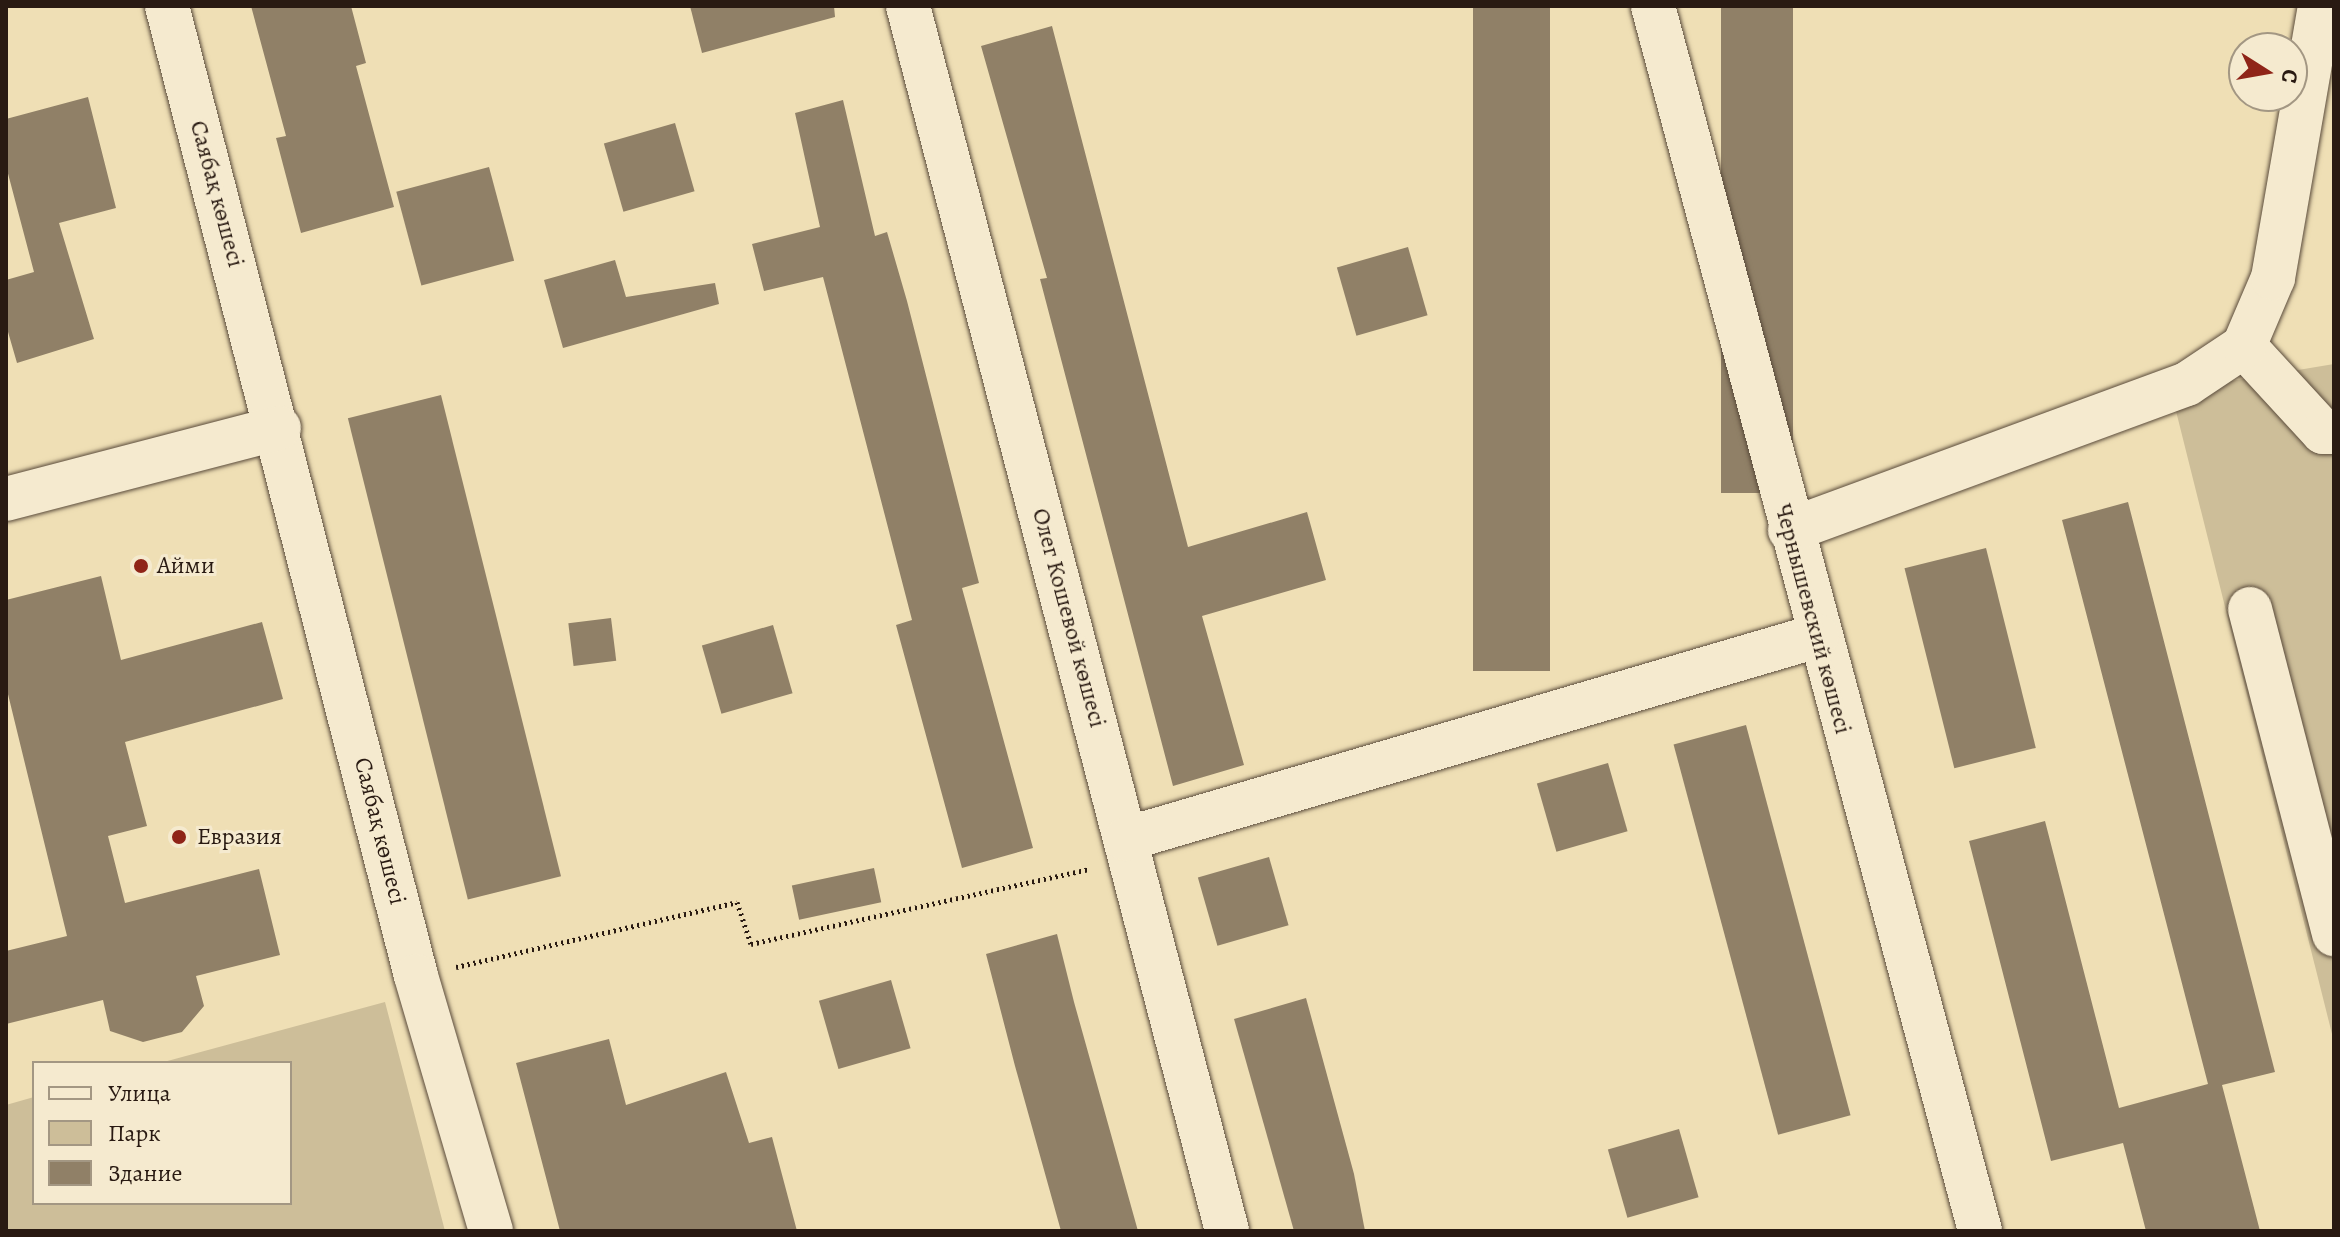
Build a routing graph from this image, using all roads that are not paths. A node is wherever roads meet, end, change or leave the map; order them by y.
1 (167, 6) edge
2 (908, 6) edge
3 (1653, 6) edge
4 (2320, 6) edge
5 (2244, 346) junction
6 (279, 428) junction
7 (2334, 432) edge
8 (6, 499) edge
9 (1790, 530) junction
10 (2250, 609) dead end
11 (1817, 636) junction
12 (1129, 849) junction
13 (2334, 934) edge
14 (491, 1231) edge
15 (1227, 1231) edge
16 (1980, 1231) edge

1 - 6 street, Саябақ көшесі
2 - 12 street, Олег Кошевой көшесі
3 - 9 street, Чернышевский көшесі
4 - 5 street
5 - 7 street
5 - 9 street
6 - 8 street
6 - 14 street, Саябақ көшесі
9 - 11 street, Чернышевский көшесі
10 - 13 street
11 - 12 street
11 - 16 street, Чернышевский көшесі
12 - 15 street, Олег Кошевой көшесі

